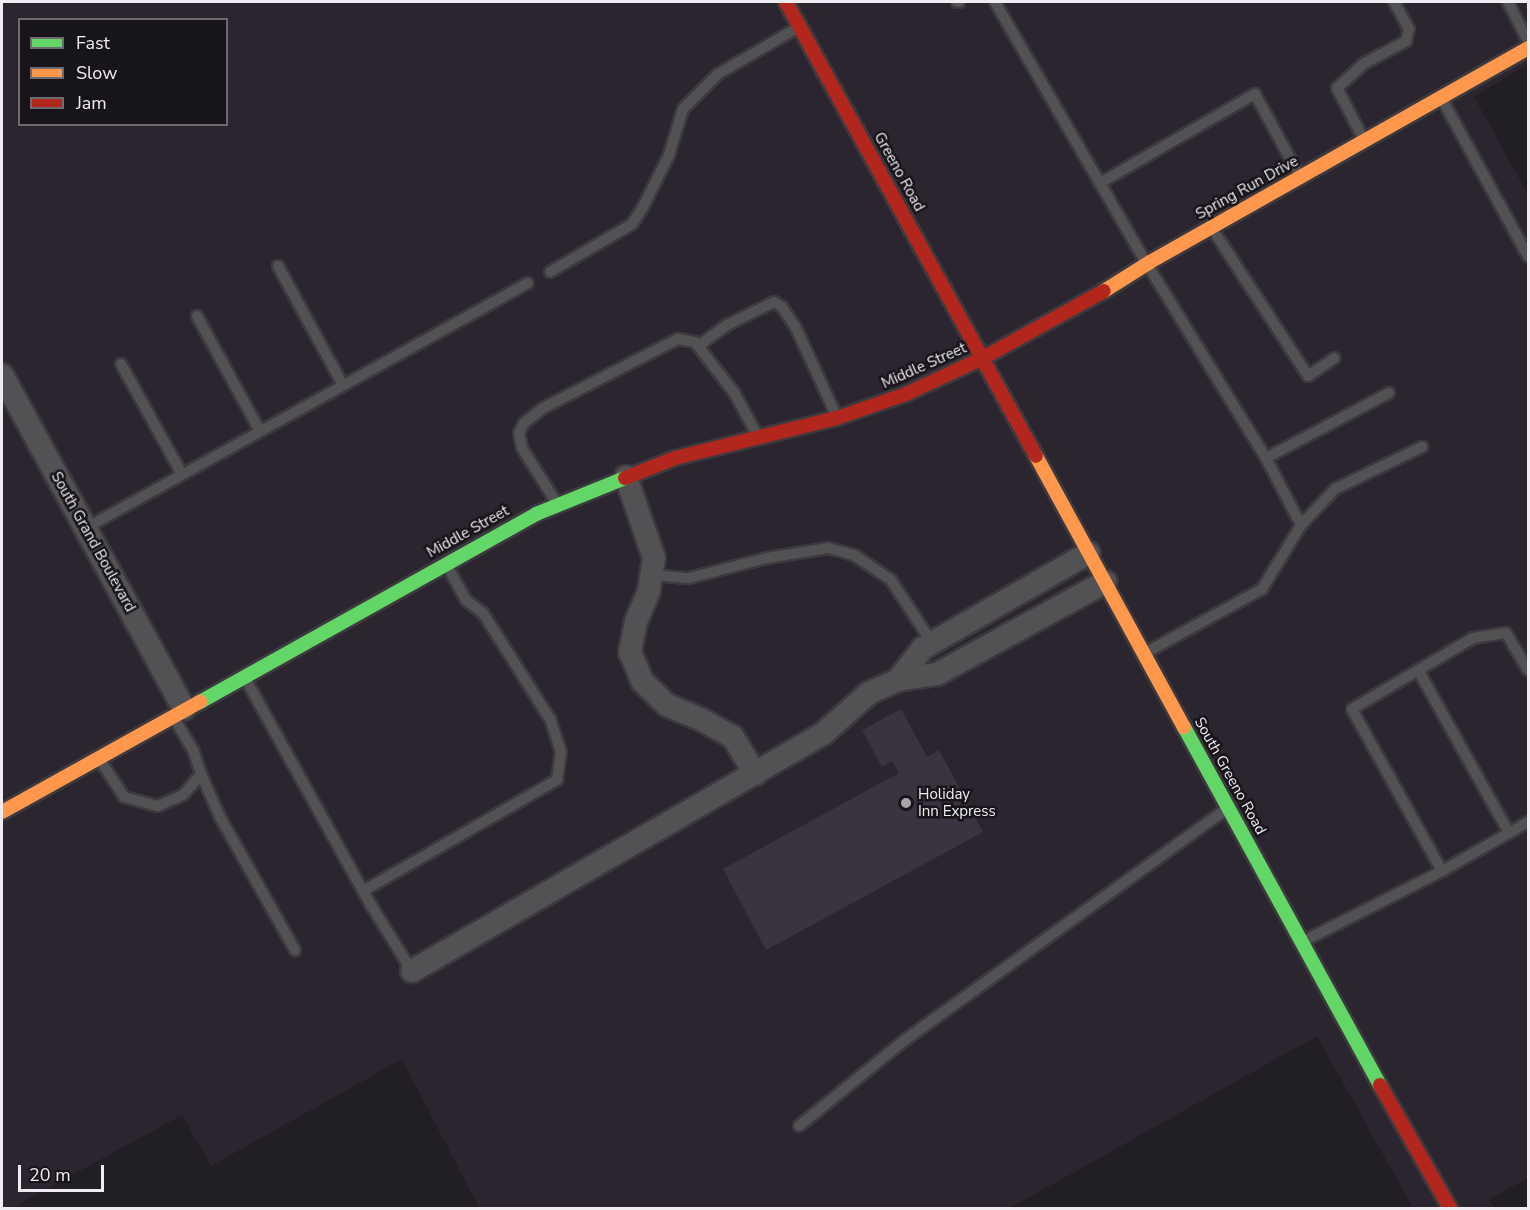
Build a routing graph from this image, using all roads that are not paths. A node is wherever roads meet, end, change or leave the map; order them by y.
1 (786, 2) edge
2 (995, 2) edge
3 (1394, 2) edge
4 (1508, 2) edge
5 (799, 26) junction
6 (1528, 41) edge
7 (1528, 48) edge
8 (1441, 98) junction
9 (1365, 141) junction
10 (1300, 177) junction
11 (1100, 183) junction
12 (1212, 228) junction
13 (1528, 256) edge
14 (1147, 264) junction
15 (278, 266) dead end
16 (550, 272) dead end
17 (528, 283) dead end
18 (197, 316) dead end
19 (698, 346) junction
20 (983, 358) junction
21 (1335, 358) dead end
22 (121, 364) dead end
23 (2, 375) edge
24 (343, 385) junction
25 (1389, 393) dead end
26 (837, 418) junction
27 (260, 431) junction
28 (759, 438) junction
29 (1422, 447) dead end
30 (1266, 458) junction
31 (182, 474) junction
32 (626, 477) junction
33 (558, 505) junction
34 (1300, 525) junction
35 (86, 528) junction
36 (1089, 553) junction
37 (445, 563) junction
38 (652, 575) junction
39 (1105, 582) junction
40 (933, 643) junction
41 (1144, 653) junction
42 (1418, 670) junction
43 (1528, 670) edge
44 (244, 675) junction
45 (897, 680) junction
46 (178, 712) junction
47 (98, 757) junction
48 (201, 774) junction
49 (754, 774) junction
50 (1228, 808) junction
51 (2, 812) edge
52 (1528, 822) edge
53 (1509, 833) junction
54 (1442, 872) junction
55 (363, 891) junction
56 (1302, 943) junction
57 (295, 950) dead end
58 (412, 971) joint
59 (799, 1126) dead end
60 (1450, 1209) edge

1 - 5 street, Greeno Road
2 - 11 lane
3 - 9 lane
4 - 6 lane
5 - 16 lane
5 - 20 street, Greeno Road
7 - 8 street, Spring Run Drive
8 - 9 street, Spring Run Drive
8 - 13 lane
9 - 10 street, Spring Run Drive
10 - 11 lane
10 - 12 street, Spring Run Drive
11 - 14 lane
12 - 14 street, Spring Run Drive
12 - 21 lane
14 - 20 street, Spring Run Drive
14 - 30 lane
15 - 24 lane
17 - 24 lane
18 - 27 lane
19 - 26 lane
19 - 28 lane
19 - 33 lane
20 - 26 street, Middle Street
20 - 36 street, South Greeno Road
22 - 31 lane
23 - 35 street, South Grand Boulevard
24 - 27 lane
25 - 30 lane
26 - 28 street, Middle Street
27 - 31 lane
28 - 32 street, Middle Street
29 - 34 lane
30 - 34 lane
31 - 35 lane
32 - 33 street, Middle Street
32 - 38 street
33 - 37 street, Middle Street
34 - 41 lane
35 - 46 street, South Grand Boulevard
36 - 39 street, South Greeno Road
36 - 40 street
37 - 44 street, Middle Street
37 - 55 lane
38 - 40 lane
38 - 49 street
39 - 41 street, South Greeno Road
39 - 45 street
40 - 45 street
41 - 50 street, South Greeno Road
42 - 43 lane
42 - 53 lane
42 - 54 lane
44 - 46 street, Middle Street
44 - 55 lane
45 - 49 street
46 - 47 street, Middle Street
46 - 48 lane
47 - 48 lane
47 - 51 street, Middle Street
48 - 57 lane
49 - 58 street
50 - 56 street, South Greeno Road
50 - 59 lane
52 - 53 lane
53 - 54 lane
54 - 56 lane
55 - 58 lane
56 - 60 street, South Greeno Road

